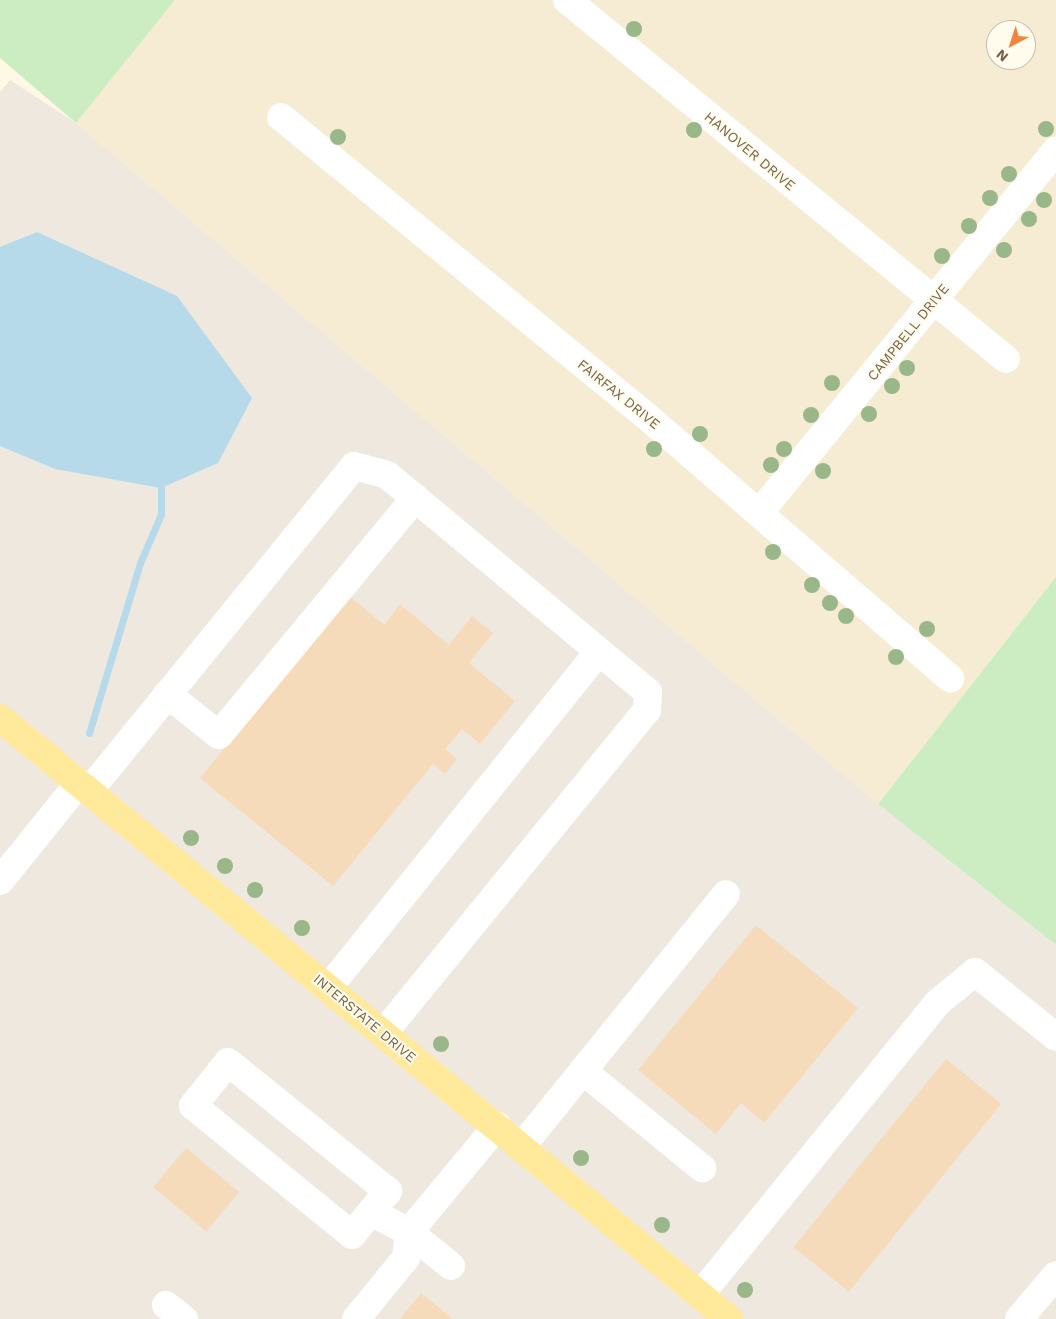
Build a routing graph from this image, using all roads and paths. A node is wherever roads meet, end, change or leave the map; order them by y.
1 (567, 0) edge
2 (281, 117) dead end
3 (1056, 151) edge
4 (933, 301) junction
5 (1006, 359) dead end
6 (415, 498) junction
7 (760, 512) junction
8 (600, 651) junction
9 (950, 678) dead end
10 (167, 694) junction
11 (0, 718) edge
12 (84, 787) junction
13 (0, 881) edge
14 (726, 894) dead end
15 (329, 987) junction
16 (384, 1033) junction
17 (1056, 1037) edge
18 (583, 1071) junction
19 (497, 1126) junction
20 (522, 1146) junction
21 (702, 1168) dead end
22 (371, 1212) junction
23 (409, 1232) junction
24 (451, 1266) dead end
25 (1056, 1276) edge
26 (700, 1295) junction
27 (356, 1319) edge
28 (729, 1319) edge
29 (1019, 1319) edge

1 - 4 street, HANOVER DRIVE
2 - 7 street, FAIRFAX DRIVE
3 - 4 street, CAMPBELL DRIVE
4 - 5 street, HANOVER DRIVE
4 - 7 street, CAMPBELL DRIVE
6 - 8 street
6 - 10 street
6 - 10 street
7 - 9 street, FAIRFAX DRIVE
8 - 15 street
8 - 16 street
10 - 12 street
11 - 12 main road, INTERSTATE DRIVE
12 - 13 street
12 - 15 main road, INTERSTATE DRIVE
14 - 18 street
15 - 16 main road, INTERSTATE DRIVE
16 - 19 main road, INTERSTATE DRIVE
17 - 26 street
18 - 20 street
18 - 21 street
19 - 20 main road, INTERSTATE DRIVE
19 - 23 street
20 - 26 main road, INTERSTATE DRIVE
22 - 22 street
22 - 23 street
23 - 24 street
23 - 27 street
25 - 29 street
26 - 28 main road, INTERSTATE DRIVE

